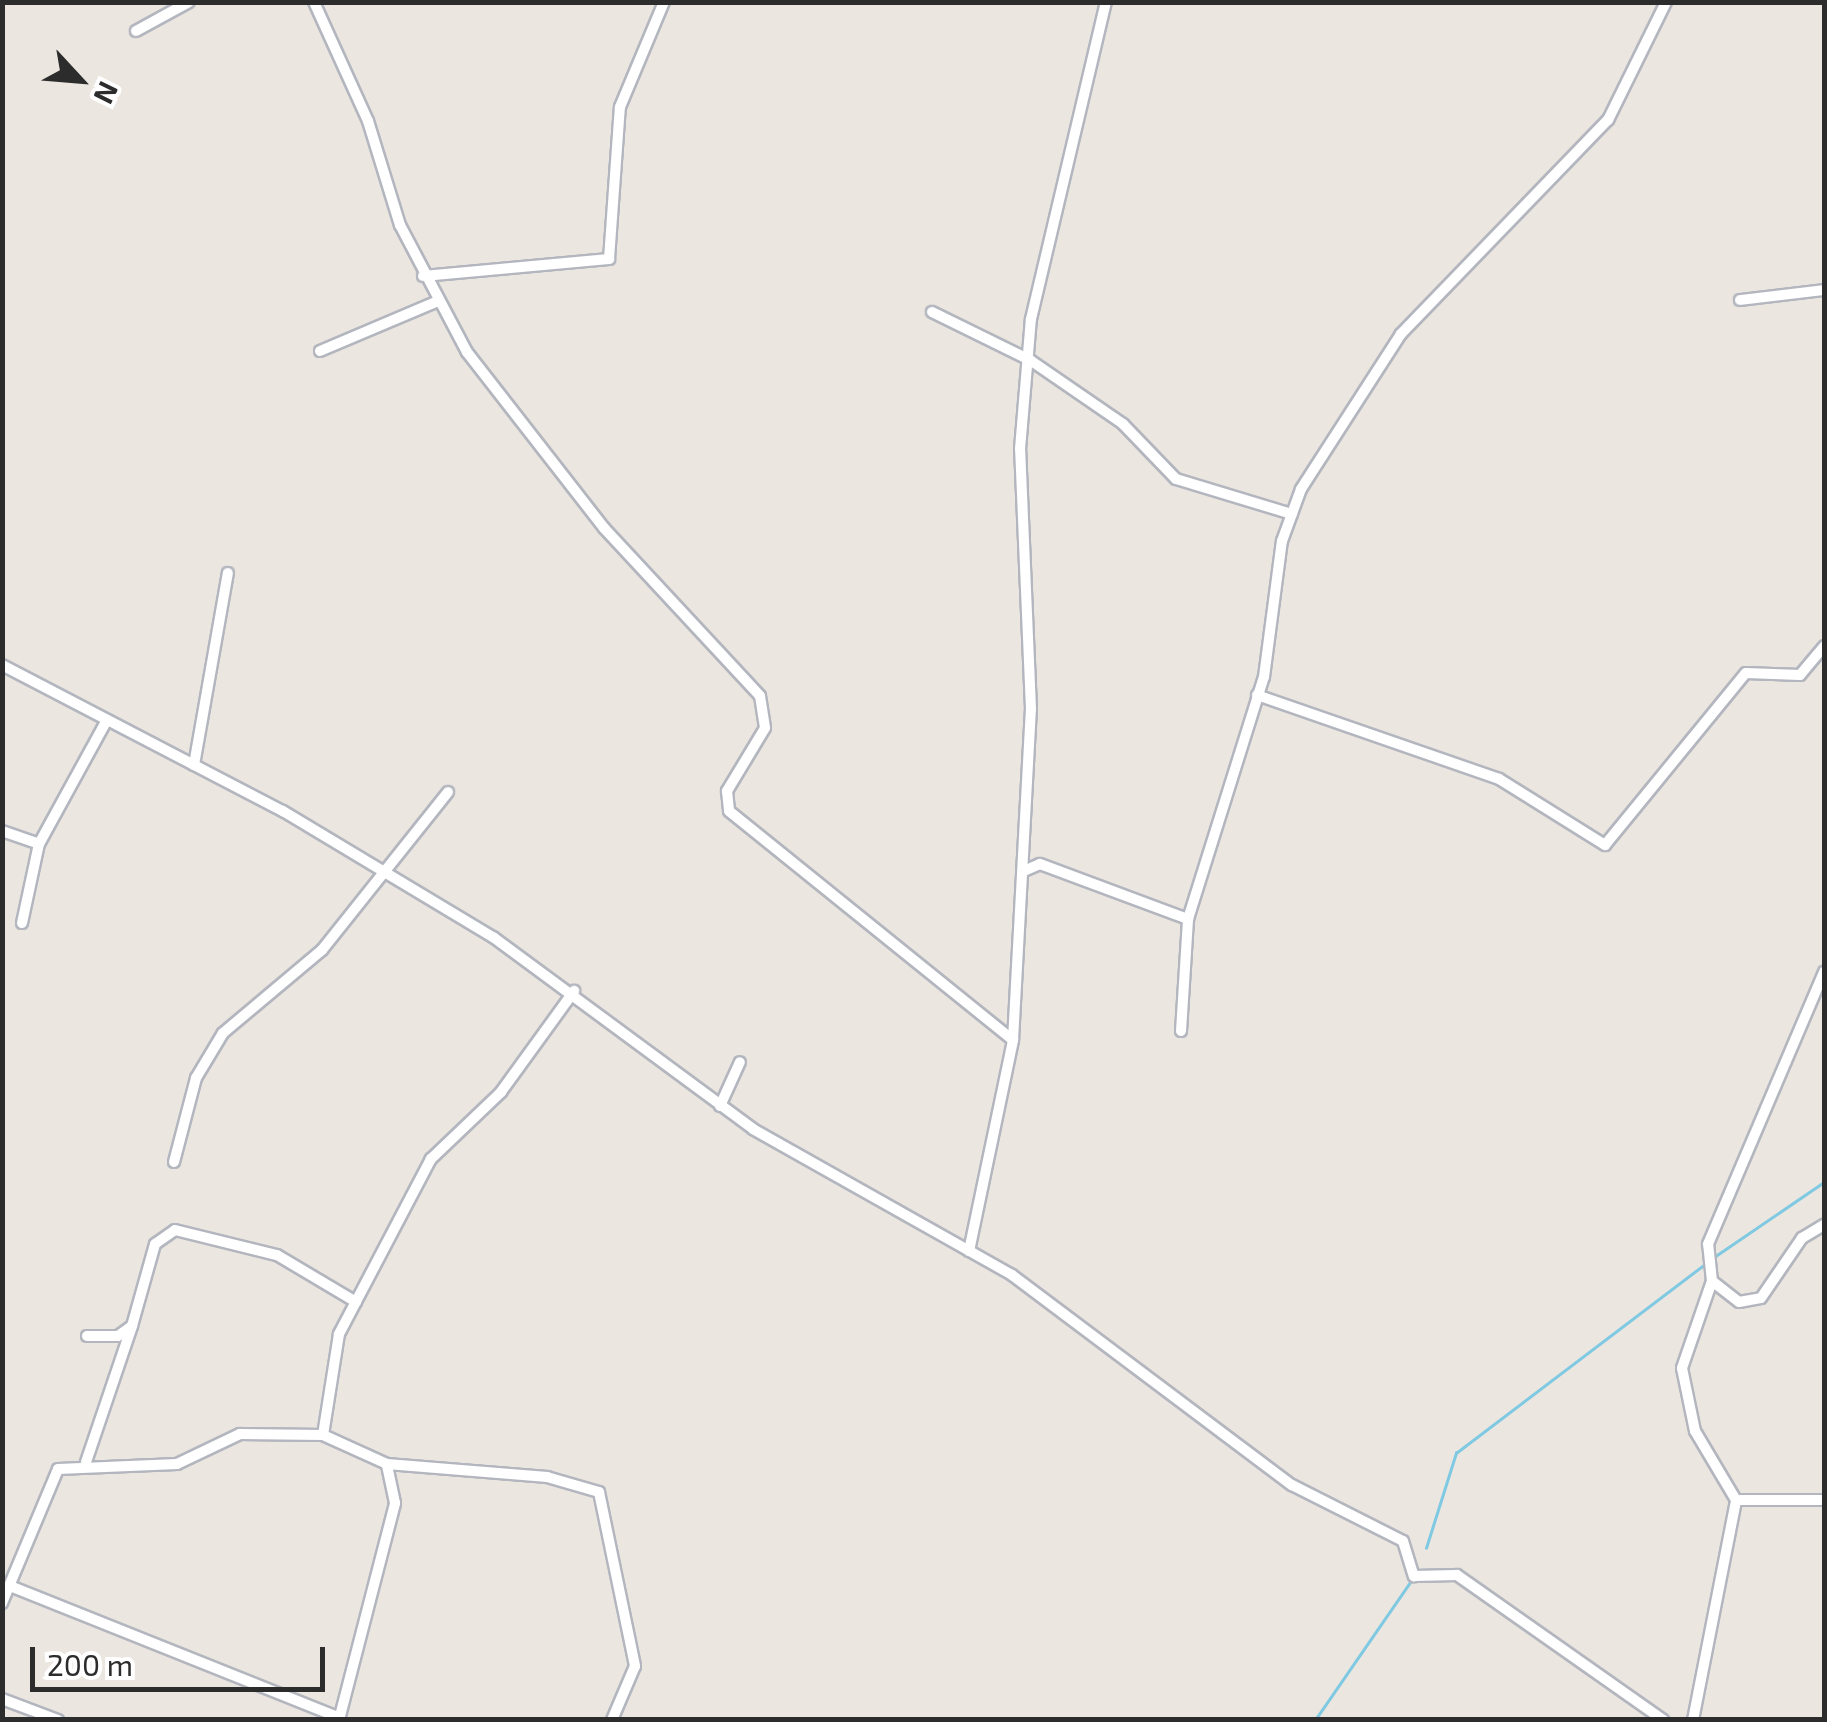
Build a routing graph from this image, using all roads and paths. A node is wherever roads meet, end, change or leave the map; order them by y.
1 (189, 2) edge
2 (314, 2) edge
3 (664, 2) edge
4 (1106, 2) edge
5 (1666, 2) edge
6 (136, 31) dead end
7 (423, 276) junction
8 (1824, 290) edge
9 (1740, 300) dead end
10 (436, 302) junction
11 (932, 312) dead end
12 (320, 352) dead end
13 (1030, 360) junction
14 (1292, 514) junction
15 (228, 573) dead end
16 (1824, 646) edge
17 (2, 664) edge
18 (1257, 695) junction
19 (106, 720) junction
20 (194, 765) junction
21 (448, 792) dead end
22 (2, 832) edge
23 (38, 844) junction
24 (1024, 871) junction
25 (389, 874) junction
26 (1188, 918) junction
27 (22, 923) dead end
28 (1824, 972) edge
29 (574, 991) junction
30 (1180, 1031) dead end
31 (1013, 1040) junction
32 (740, 1062) dead end
33 (720, 1106) junction
34 (174, 1162) dead end
35 (1824, 1225) edge
36 (969, 1251) junction
37 (1712, 1281) junction
38 (356, 1302) junction
39 (132, 1326) junction
40 (86, 1336) dead end
41 (323, 1435) junction
42 (86, 1462) junction
43 (386, 1464) junction
44 (1736, 1500) junction
45 (1824, 1500) edge
46 (10, 1586) junction
47 (2, 1603) edge
48 (2, 1698) edge
49 (339, 1718) edge
50 (58, 1720) edge
51 (612, 1720) edge
52 (1663, 1720) edge
53 (1692, 1720) edge

1 - 6 street
2 - 7 street
3 - 7 street
4 - 13 street
5 - 14 street
7 - 10 street
8 - 9 street
10 - 12 street
10 - 31 street
11 - 13 street
13 - 14 street
13 - 24 street
14 - 18 street
15 - 20 street
16 - 18 street
17 - 19 street
18 - 26 street
19 - 20 street
19 - 23 street
20 - 25 street
21 - 25 street
22 - 23 street
23 - 27 street
24 - 26 street
24 - 31 street
25 - 29 street
25 - 34 street
26 - 30 street
28 - 37 street
29 - 33 street
29 - 38 street
31 - 36 street
32 - 33 street
33 - 36 street
35 - 37 street
36 - 52 street
37 - 44 street
38 - 39 street
38 - 41 street
39 - 40 street
39 - 42 street
41 - 42 street
41 - 43 street
42 - 46 street
43 - 49 street
43 - 51 street
44 - 45 street
44 - 53 street
46 - 47 street
46 - 49 street
48 - 50 street

